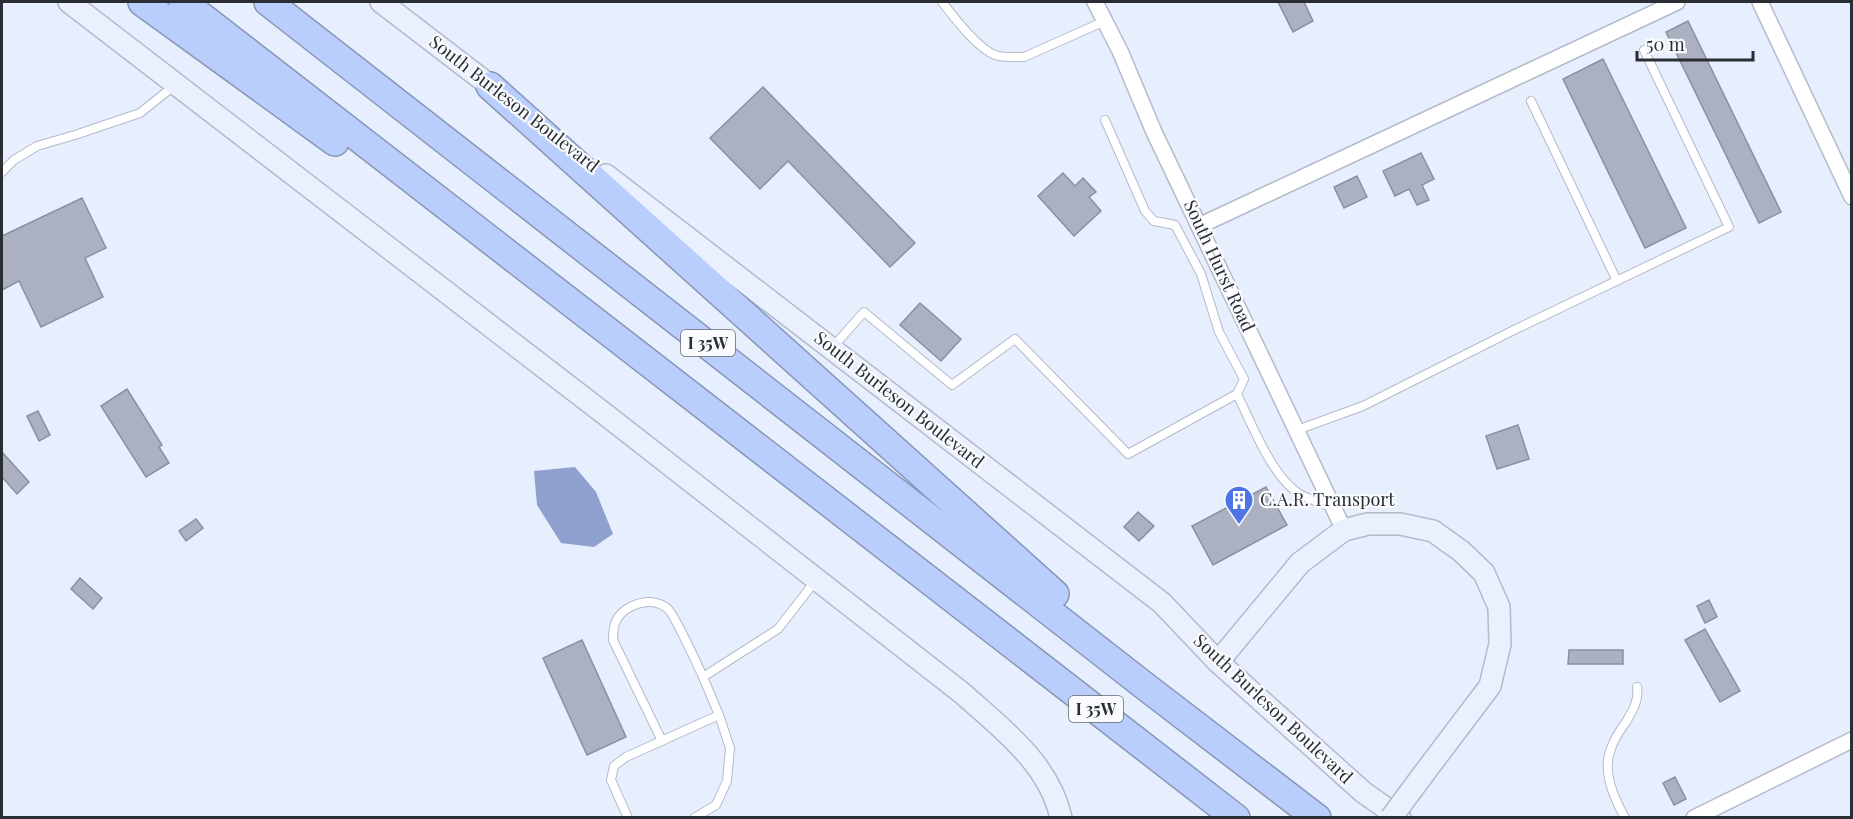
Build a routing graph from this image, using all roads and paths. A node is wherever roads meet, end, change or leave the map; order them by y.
1 (69, 2) edge
2 (142, 2) edge
3 (183, 2) edge
4 (268, 2) edge
5 (381, 2) edge
6 (942, 2) edge
7 (1095, 2) edge
8 (1677, 2) edge
9 (1760, 2) edge
10 (1105, 21) junction
11 (1644, 50) dead end
12 (176, 84) junction
13 (490, 86) junction
14 (1531, 101) dead end
15 (1105, 120) dead end
16 (2, 172) edge
17 (1851, 197) edge
18 (461, 218) junction
19 (1199, 226) junction
20 (1617, 281) junction
21 (831, 348) junction
22 (1237, 394) junction
23 (1297, 430) junction
24 (1334, 508) junction
25 (1344, 530) junction
26 (816, 579) junction
27 (1218, 662) junction
28 (703, 677) junction
29 (1146, 687) junction
30 (1637, 687) dead end
31 (719, 715) junction
32 (1851, 740) edge
33 (662, 741) junction
34 (628, 818) edge
35 (694, 818) edge
36 (1061, 818) edge
37 (1236, 818) edge
38 (1317, 818) edge
39 (1391, 818) edge
40 (1400, 818) edge
41 (1625, 818) edge
42 (1694, 818) edge

1 - 12 main road
2 - 18 highway
3 - 18 highway, I 35W
4 - 29 highway, I 35W
5 - 13 main road, South Burleson Boulevard
6 - 10 lane
7 - 10 street, South Hurst Road
8 - 19 street
9 - 17 street
10 - 19 street, South Hurst Road
11 - 20 lane
12 - 16 lane
12 - 26 main road
13 - 21 main road, South Burleson Boulevard
13 - 29 highway
14 - 20 lane
15 - 22 lane
18 - 37 highway, I 35W
19 - 23 street, South Hurst Road
20 - 23 lane
21 - 22 lane
21 - 27 main road, South Burleson Boulevard
22 - 24 lane
23 - 24 street, South Hurst Road
24 - 25 street, South Hurst Road
25 - 27 main road
25 - 39 main road, bridge
26 - 28 lane
26 - 36 main road
27 - 40 main road, South Burleson Boulevard
28 - 31 lane
28 - 33 lane
29 - 38 highway, I 35W
30 - 41 lane
31 - 33 lane
31 - 35 lane
32 - 42 street
33 - 34 lane

